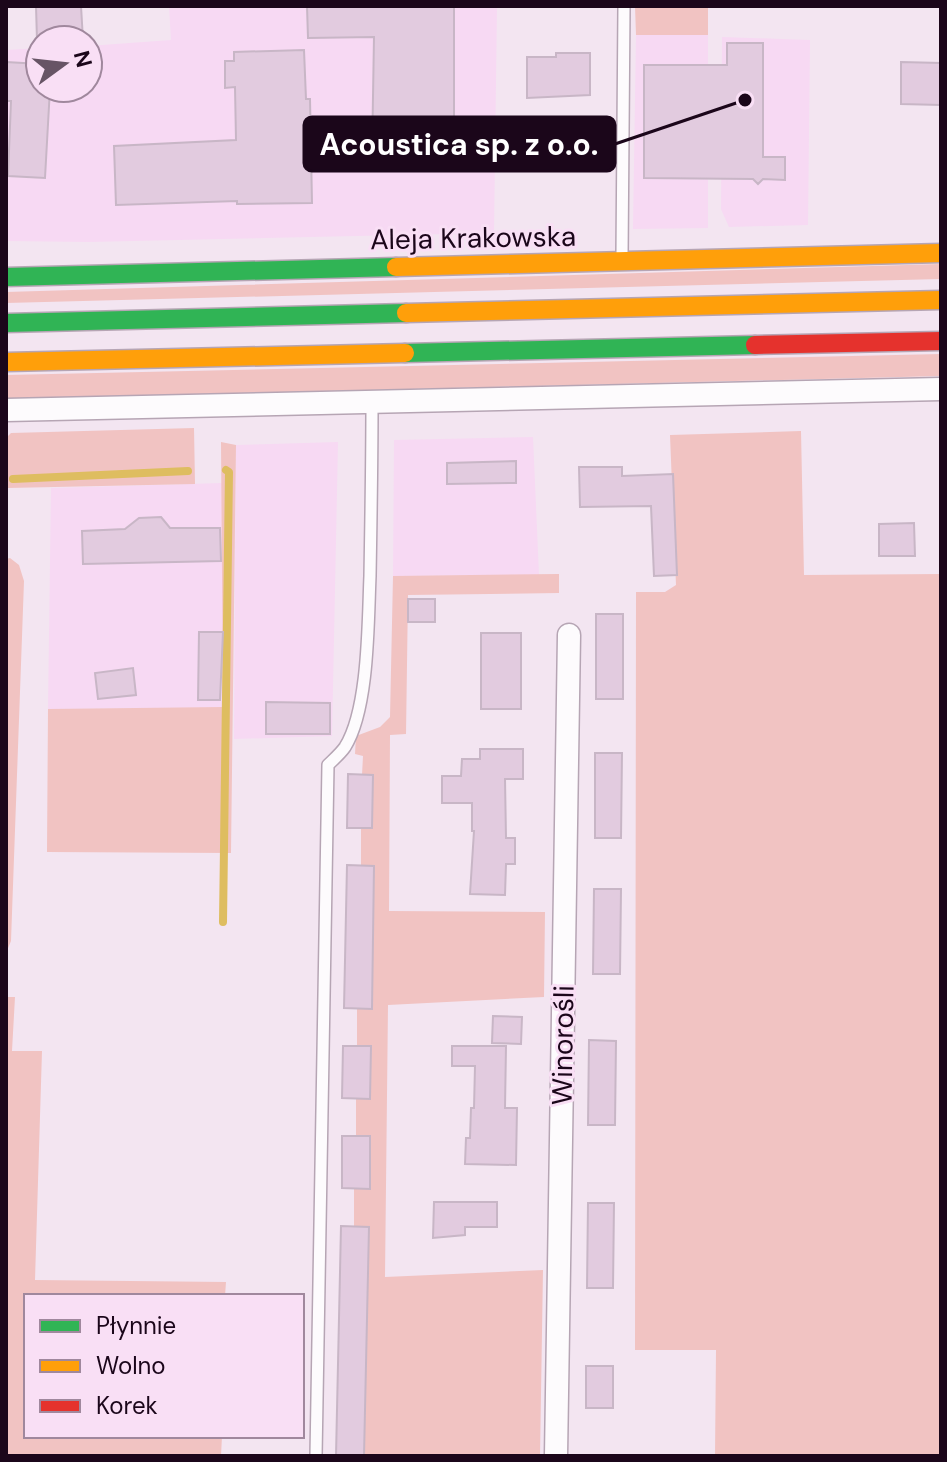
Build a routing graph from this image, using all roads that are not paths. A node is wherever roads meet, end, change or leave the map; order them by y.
1 (624, 6) edge
2 (941, 253) edge
3 (622, 263) junction
4 (6, 277) edge
5 (941, 300) edge
6 (6, 323) edge
7 (941, 341) edge
8 (6, 362) edge
9 (941, 389) edge
10 (372, 403) junction
11 (6, 410) edge
12 (569, 635) dead end
13 (316, 1456) edge
14 (556, 1456) edge

1 - 3 lane
2 - 3 main road, Aleja Krakowska
3 - 4 main road, Aleja Krakowska
5 - 6 main road
7 - 8 main road
9 - 10 street
10 - 11 street
10 - 13 lane
12 - 14 street, Winorośli

